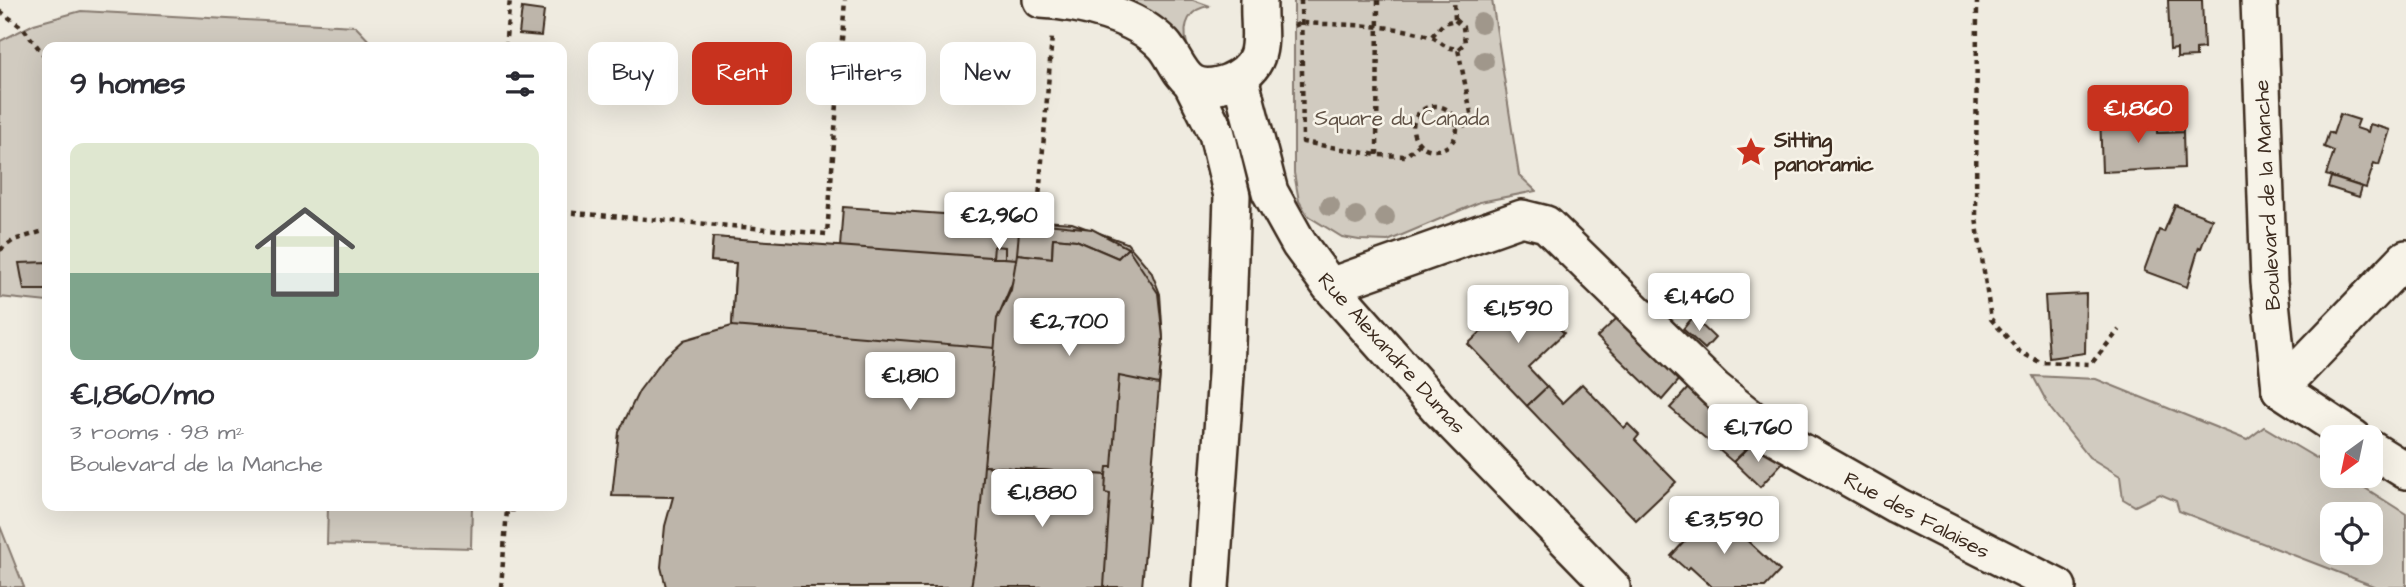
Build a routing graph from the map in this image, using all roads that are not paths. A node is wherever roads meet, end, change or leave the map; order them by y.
1 (1041, 0) edge
2 (2259, 0) edge
3 (1055, 1) edge
4 (1255, 14) edge
5 (1240, 77) junction
6 (1191, 82) junction
7 (2406, 258) edge
8 (1329, 286) junction
9 (2280, 389) junction
10 (2334, 425) edge
11 (2384, 457) edge
12 (2406, 471) edge
13 (1211, 587) edge
14 (1612, 587) edge
15 (2058, 587) edge

1 - 3 street
2 - 9 street, Boulevard de la Manche
3 - 6 street
4 - 5 street
5 - 6 street
5 - 8 street, Rue Alexandre Dumas
6 - 13 street
7 - 9 street
8 - 14 street, Rue Alexandre Dumas
8 - 15 street, Rue des Falaises
9 - 10 street
11 - 12 street

